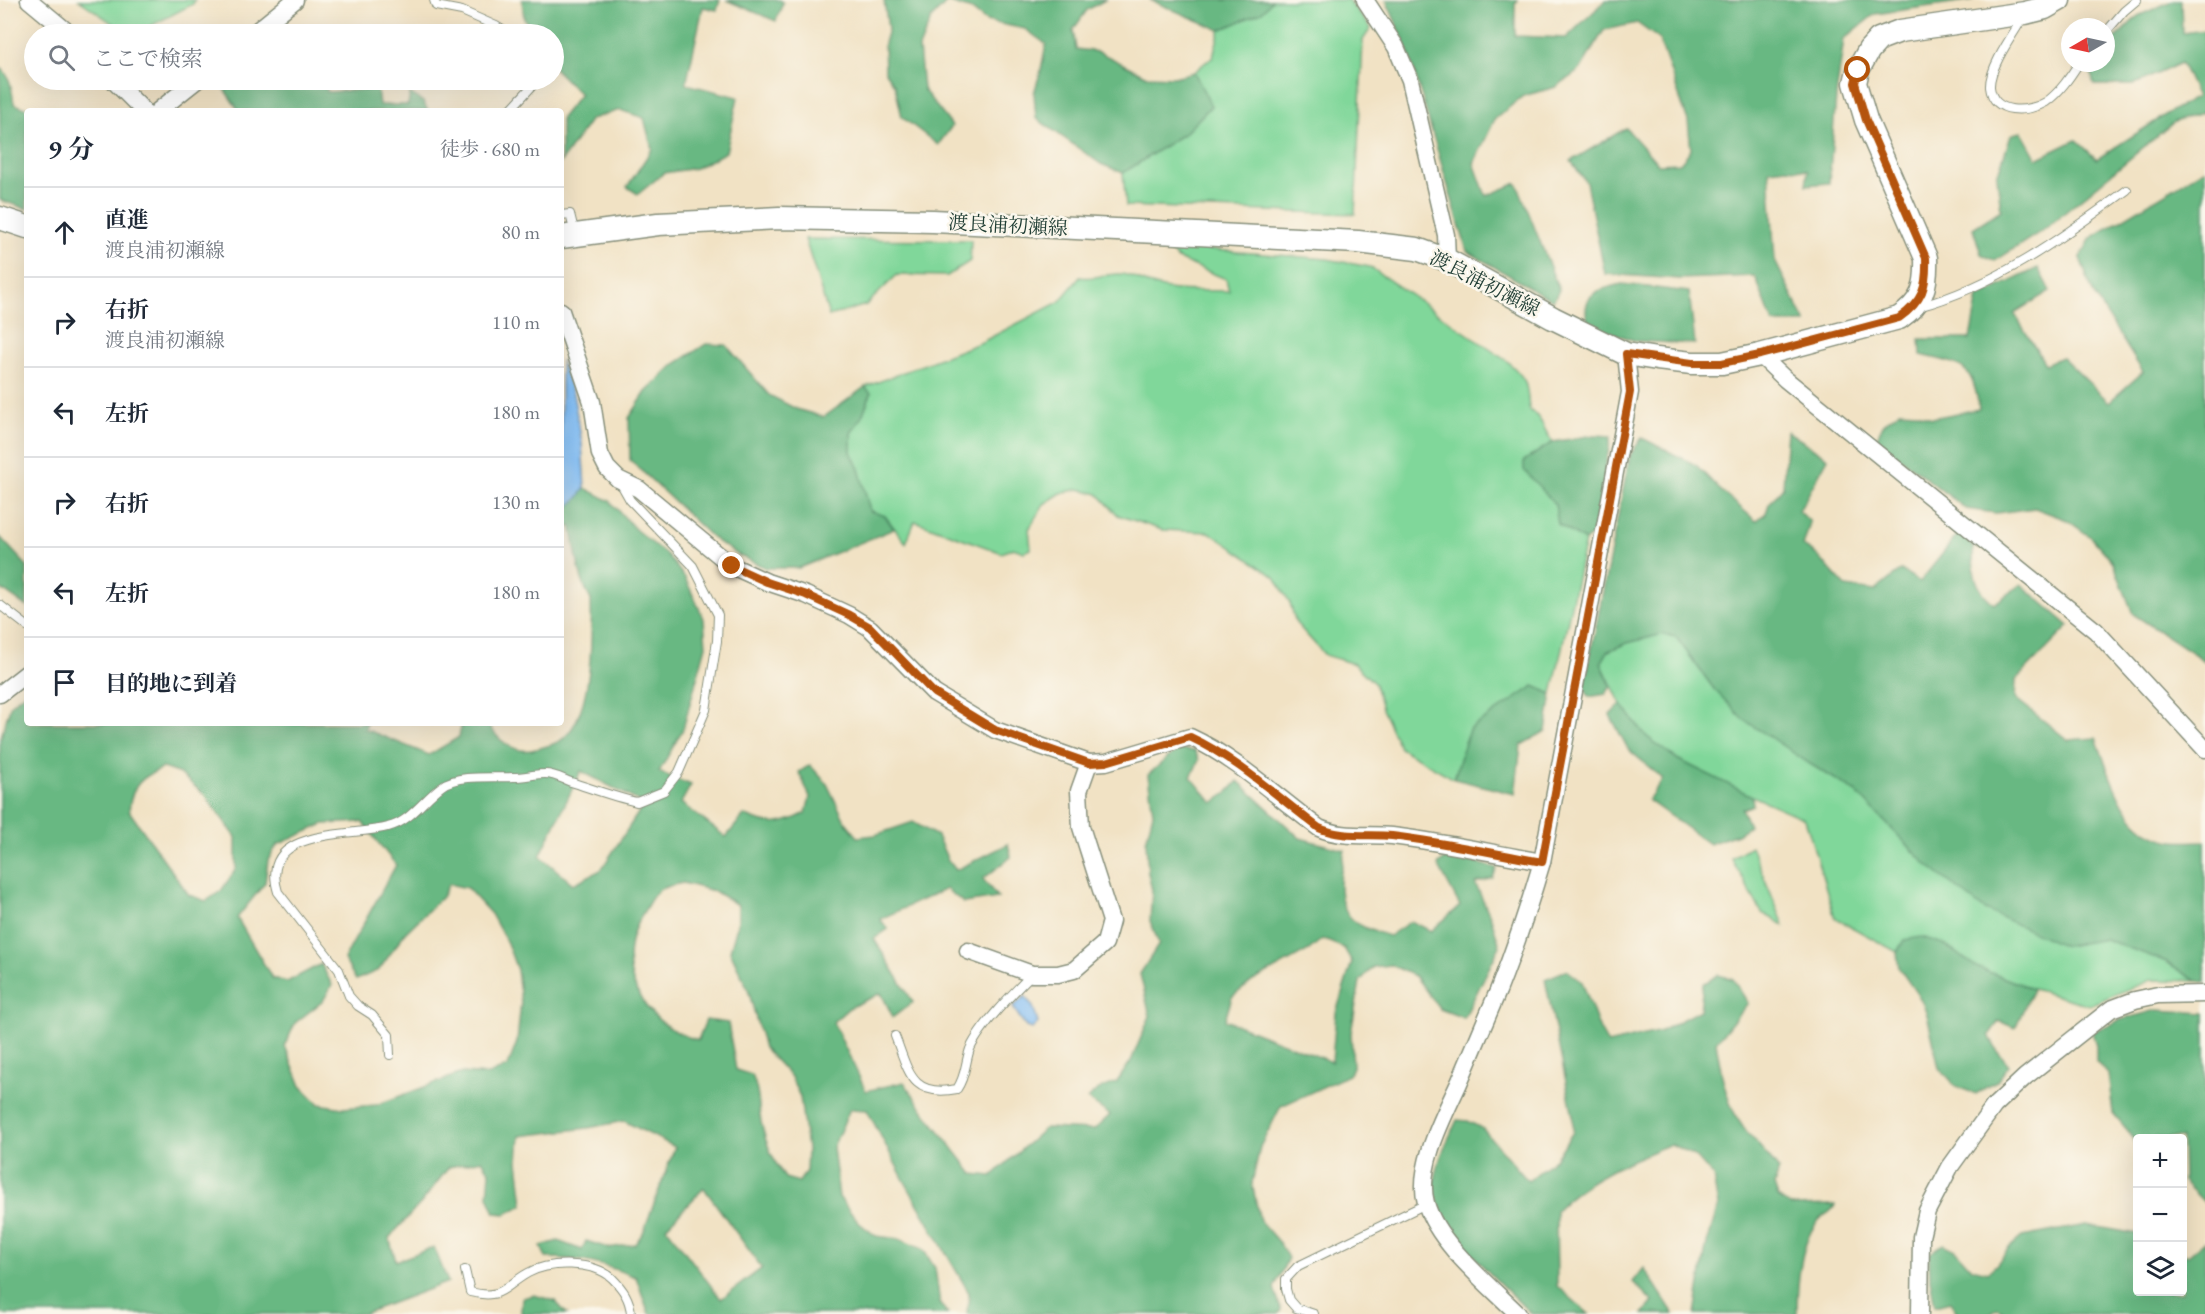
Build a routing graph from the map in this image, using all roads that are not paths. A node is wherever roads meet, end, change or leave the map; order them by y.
1 (29, 0) edge
2 (295, 0) edge
3 (434, 0) edge
4 (1365, 0) edge
5 (2059, 0) edge
6 (2137, 0) edge
7 (2025, 13) junction
8 (2115, 22) edge
9 (58, 24) edge
10 (265, 24) edge
11 (491, 24) edge
12 (2073, 72) edge
13 (123, 90) edge
14 (184, 90) edge
15 (528, 90) edge
16 (141, 108) edge
17 (162, 108) edge
18 (512, 108) edge
19 (2127, 190) dead end
20 (564, 215) edge
21 (0, 218) edge
22 (24, 226) edge
23 (568, 236) edge
24 (1447, 260) junction
25 (1912, 309) junction
26 (564, 320) edge
27 (1626, 354) junction
28 (1760, 355) junction
29 (618, 478) junction
30 (0, 605) edge
31 (24, 624) edge
32 (24, 676) edge
33 (0, 694) edge
34 (2205, 749) edge
35 (1089, 763) junction
36 (1542, 862) junction
37 (968, 951) dead end
38 (1032, 974) junction
39 (2205, 994) edge
40 (895, 1036) dead end
41 (390, 1055) dead end
42 (1426, 1204) junction
43 (465, 1270) dead end
44 (631, 1314) edge
45 (1314, 1314) edge
46 (1518, 1314) edge
47 (1920, 1314) edge

1 - 9 street
2 - 10 street
3 - 11 lane
4 - 24 street
5 - 7 main road
6 - 8 lane
7 - 12 lane
7 - 25 main road
13 - 16 street
14 - 17 street
15 - 18 lane
19 - 25 lane
20 - 23 lane
21 - 22 main road
23 - 24 main road, 渡良浦初瀬線
24 - 27 main road, 渡良浦初瀬線
25 - 28 main road, 渡良浦初瀬線
26 - 29 street
27 - 28 main road, 渡良浦初瀬線
27 - 36 street
28 - 34 street
29 - 35 street
29 - 41 lane
30 - 31 lane
32 - 33 street
35 - 36 street
35 - 38 street
36 - 42 street
37 - 38 street
38 - 40 lane
39 - 47 street
42 - 45 lane
42 - 46 street
43 - 44 lane

